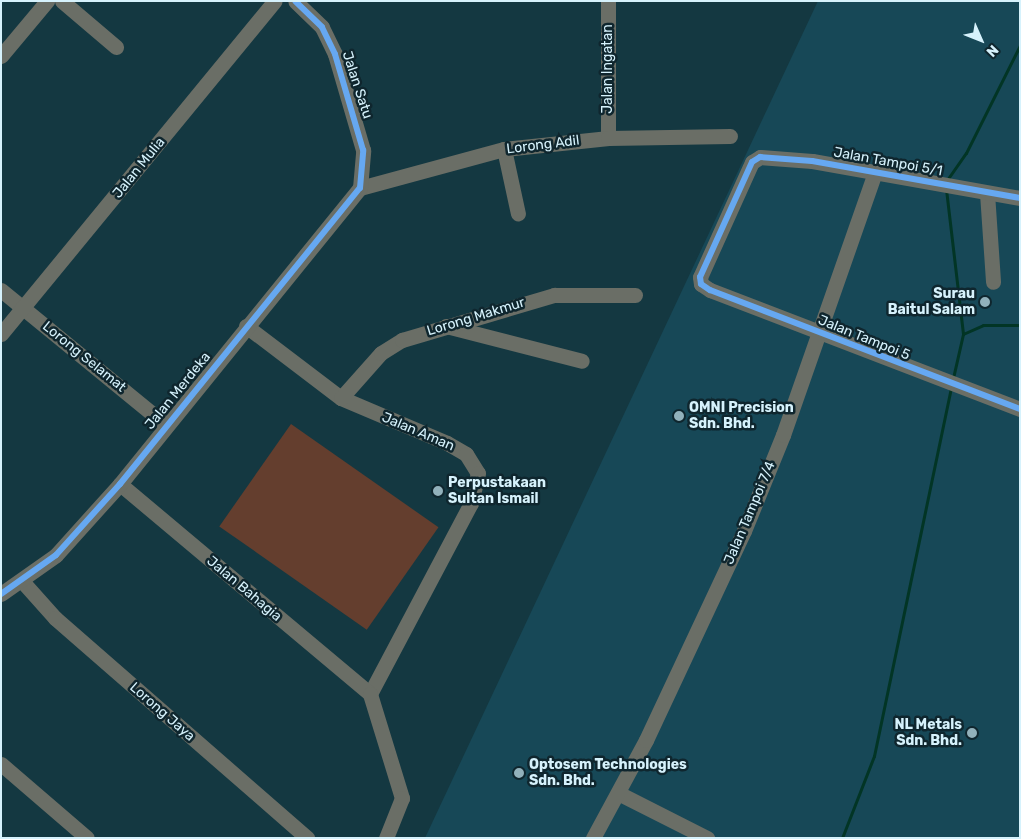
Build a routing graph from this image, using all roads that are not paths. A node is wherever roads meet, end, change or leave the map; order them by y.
1 (46, 1) edge
2 (62, 1) edge
3 (275, 1) edge
4 (295, 1) edge
5 (608, 1) edge
6 (116, 47) dead end
7 (1, 56) edge
8 (730, 136) dead end
9 (608, 138) junction
10 (504, 149) junction
11 (875, 173) junction
12 (360, 188) junction
13 (984, 192) junction
14 (1020, 198) edge
15 (518, 214) dead end
16 (993, 282) dead end
17 (701, 284) joint
18 (1, 290) edge
19 (635, 295) dead end
20 (23, 308) junction
21 (246, 326) junction
22 (446, 326) junction
23 (818, 333) junction
24 (1, 334) edge
25 (582, 361) dead end
26 (341, 398) junction
27 (1020, 408) edge
28 (166, 425) junction
29 (120, 484) junction
30 (22, 581) junction
31 (1, 594) edge
32 (370, 694) junction
33 (1, 764) edge
34 (618, 793) junction
35 (87, 838) edge
36 (307, 838) edge
37 (386, 838) edge
38 (593, 838) edge
39 (707, 838) edge

1 - 7 street
2 - 6 street
3 - 20 street, Jalan Mulia
4 - 12 street, Jalan Satu
5 - 9 street, Jalan Ingatan
8 - 9 street, Lorong Adil
9 - 10 street, Lorong Adil
10 - 12 street, Lorong Adil
10 - 15 street
11 - 13 street, Jalan Tampoi 5/1
11 - 17 street, Jalan Tampoi 5/1
11 - 23 street, Jalan Tampoi 7/4
12 - 21 street, Jalan Merdeka
13 - 14 street, Jalan Tampoi 5/1
13 - 16 street
17 - 23 street, Jalan Tampoi 5
18 - 20 street, Lorong Selamat
19 - 22 street, Lorong Makmur
20 - 24 street, Jalan Mulia
20 - 28 street, Lorong Selamat
21 - 26 street, Jalan Aman
21 - 28 street, Jalan Merdeka
22 - 25 street
22 - 26 street, Lorong Makmur
23 - 27 street, Jalan Tampoi 5
23 - 34 street, Jalan Tampoi 7/4
26 - 32 street, Jalan Aman
28 - 29 street, Jalan Merdeka
29 - 30 street, Jalan Merdeka
29 - 32 street, Jalan Bahagia
30 - 31 street, Jalan Merdeka
30 - 36 street, Lorong Jaya
32 - 37 street
33 - 35 street
34 - 38 street, Jalan Tampoi 7/4
34 - 39 street

